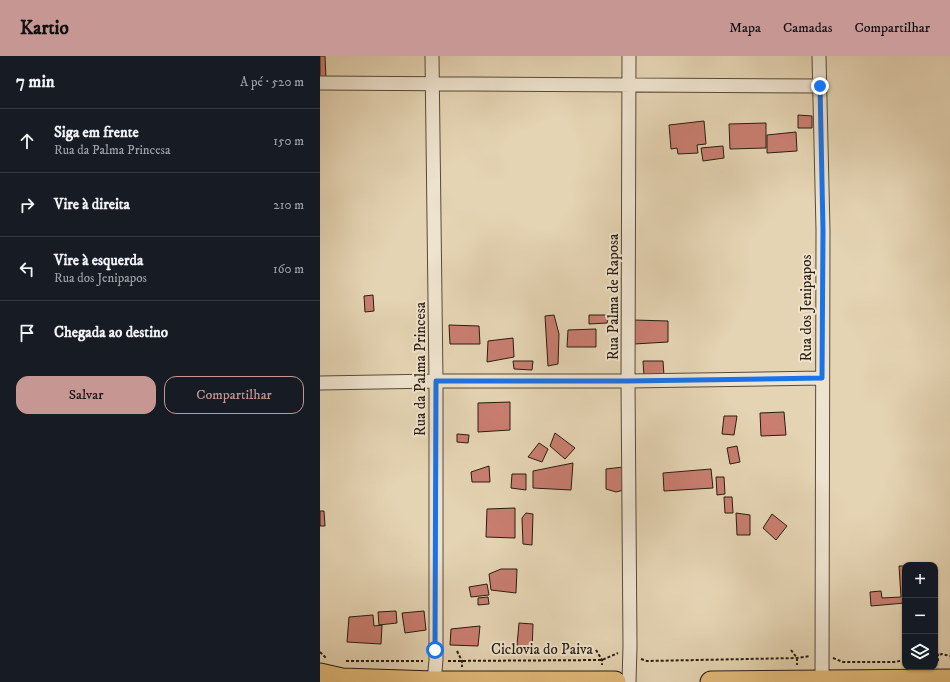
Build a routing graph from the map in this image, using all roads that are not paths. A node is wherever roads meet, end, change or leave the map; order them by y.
1 (432, 56) edge
2 (629, 56) edge
3 (819, 56) edge
4 (320, 84) edge
5 (432, 84) junction
6 (629, 85) junction
7 (820, 86) junction
8 (822, 378) junction
9 (436, 381) junction
10 (628, 381) junction
11 (320, 383) edge
12 (324, 667) edge
13 (950, 680) edge
14 (822, 681) edge
15 (434, 682) edge
16 (615, 682) edge
17 (628, 682) edge
18 (711, 682) edge

1 - 5 street, Rua da Palma Princesa
2 - 6 street, Rua Palma de Raposa
3 - 7 street, Rua dos Jenipapos
4 - 5 street
5 - 6 street
5 - 9 street, Rua da Palma Princesa
6 - 7 street
6 - 10 street, Rua Palma de Raposa
7 - 8 street, Rua dos Jenipapos
8 - 10 street
8 - 14 street, Rua dos Jenipapos
9 - 10 street
9 - 11 street
9 - 15 street, Rua da Palma Princesa
10 - 17 street, Rua Palma de Raposa
12 - 15 main road
13 - 14 main road
14 - 18 main road
15 - 16 main road

